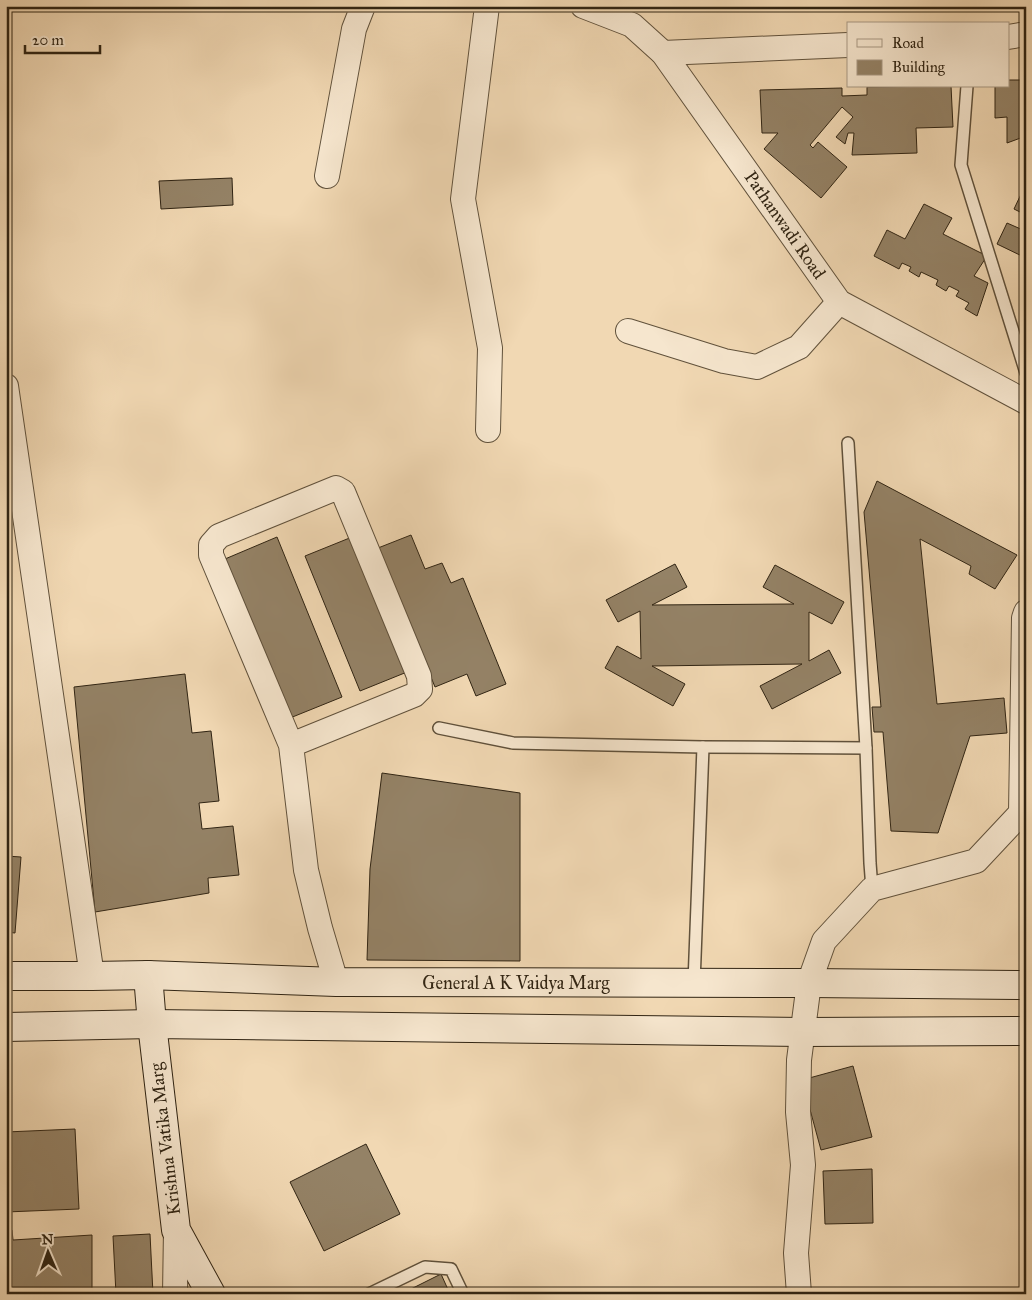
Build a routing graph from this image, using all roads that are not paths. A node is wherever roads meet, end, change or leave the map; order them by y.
1 (363, 6) edge
2 (487, 6) edge
3 (583, 6) edge
4 (1026, 34) edge
5 (1010, 37) edge
6 (847, 45) edge
7 (663, 53) junction
8 (967, 88) edge
9 (327, 176) dead end
10 (839, 302) junction
11 (628, 331) dead end
12 (1026, 373) edge
13 (6, 386) edge
14 (1026, 402) edge
15 (488, 430) dead end
16 (848, 443) dead end
17 (1026, 612) edge
18 (439, 728) dead end
19 (290, 745) junction
20 (703, 748) junction
21 (866, 748) junction
22 (1024, 791) edge
23 (872, 889) junction
24 (148, 975) junction
25 (6, 976) edge
26 (92, 976) junction
27 (336, 982) junction
28 (694, 983) junction
29 (809, 983) junction
30 (1026, 985) edge
31 (152, 1024) junction
32 (6, 1027) edge
33 (802, 1032) junction
34 (1026, 1032) edge
35 (176, 1230) junction
36 (176, 1294) edge
37 (211, 1294) edge
38 (369, 1294) edge
39 (463, 1294) edge
40 (799, 1294) edge

1 - 9 street
2 - 15 street
3 - 7 street, Pathanwadi Road
4 - 5 street
6 - 7 street
7 - 10 street, Pathanwadi Road
8 - 12 lane
10 - 11 street
10 - 14 street, Pathanwadi Road
13 - 26 street
16 - 21 lane
17 - 22 street
18 - 20 lane
19 - 19 street
19 - 27 street
20 - 21 lane
20 - 28 lane
21 - 23 lane
22 - 23 street
23 - 29 street
24 - 26 main road, General A K Vaidya Marg
24 - 27 main road, General A K Vaidya Marg
24 - 31 main road, Krishna Vatika Marg
25 - 26 main road, General A K Vaidya Marg
27 - 28 main road, General A K Vaidya Marg
28 - 29 main road, General A K Vaidya Marg
29 - 30 main road, General A K Vaidya Marg
29 - 33 street
31 - 32 main road
31 - 33 main road
31 - 35 main road, Krishna Vatika Marg
33 - 34 main road
33 - 40 street
35 - 36 street
35 - 37 main road, Krishna Vatika Marg
38 - 39 lane

